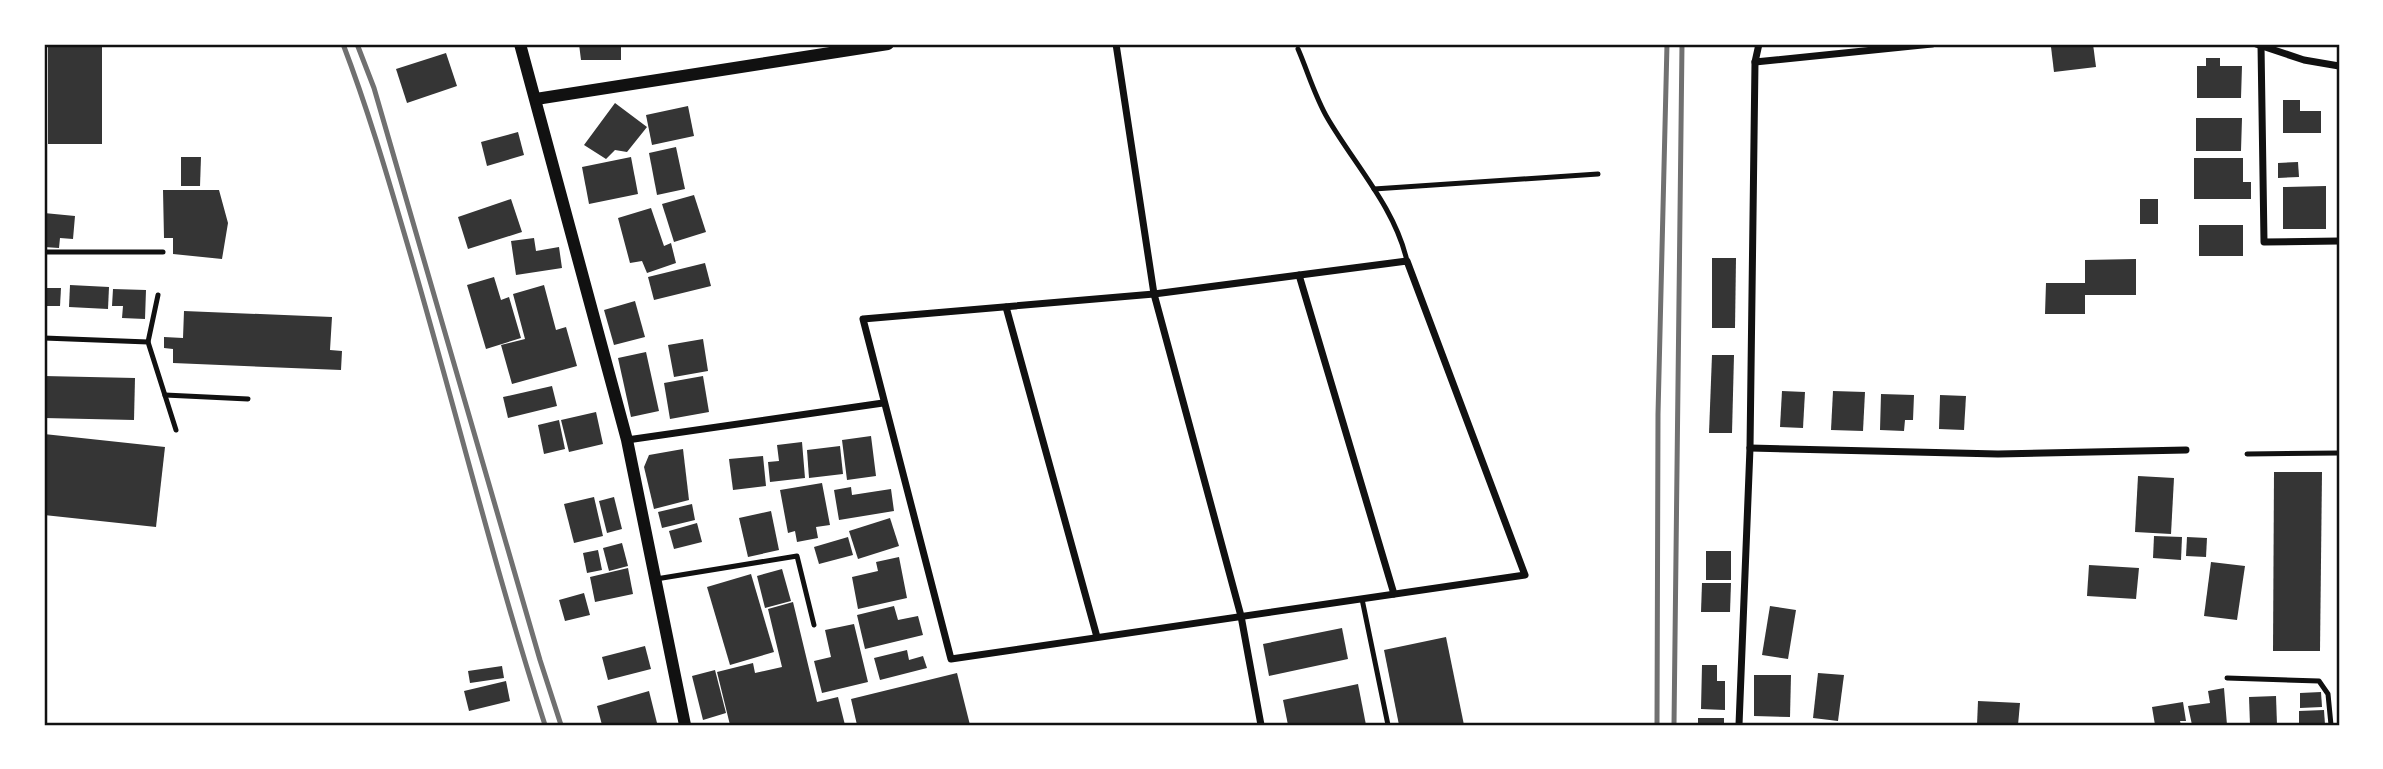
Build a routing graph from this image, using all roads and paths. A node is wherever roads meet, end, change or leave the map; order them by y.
1 (520, 44) edge
2 (888, 44) edge
3 (1116, 44) edge
4 (1759, 44) edge
5 (1932, 44) edge
6 (2259, 45) edge
7 (1298, 49) dead end
8 (1755, 62) junction
9 (2339, 66) edge
10 (536, 99) junction
11 (1598, 174) dead end
12 (1374, 189) junction
13 (2339, 241) edge
14 (44, 252) edge
15 (163, 253) dead end
16 (1407, 261) junction
17 (1299, 275) junction
18 (1154, 294) junction
19 (158, 295) dead end
20 (1006, 307) junction
21 (44, 338) edge
22 (148, 342) junction
23 (165, 395) junction
24 (248, 399) dead end
25 (883, 403) junction
26 (176, 430) dead end
27 (627, 440) junction
28 (1750, 448) junction
29 (2186, 450) dead end
30 (2339, 453) edge
31 (2247, 454) dead end
32 (655, 579) junction
33 (1394, 594) junction
34 (1362, 598) junction
35 (1241, 616) junction
36 (814, 625) dead end
37 (1097, 638) junction
38 (2227, 678) dead end
39 (685, 725) edge
40 (1261, 725) edge
41 (1388, 725) edge
42 (1739, 725) edge
43 (2331, 725) edge

1 - 10 street
2 - 10 street
3 - 18 street
4 - 8 street
5 - 8 street
6 - 9 street
6 - 13 street
7 - 12 lane
8 - 28 street
10 - 27 street
11 - 12 lane
12 - 16 lane
14 - 15 lane
16 - 17 street
16 - 33 street
17 - 18 street
17 - 33 street
18 - 20 street
18 - 35 street
19 - 22 lane
20 - 25 street
20 - 37 street
21 - 22 lane
22 - 23 lane
23 - 24 lane
23 - 26 lane
25 - 27 street
25 - 37 street
27 - 32 street
28 - 29 street
28 - 42 street
30 - 31 lane
32 - 36 lane
32 - 39 street
33 - 34 street
34 - 35 street
34 - 41 lane
35 - 37 street
35 - 40 street
38 - 43 lane

